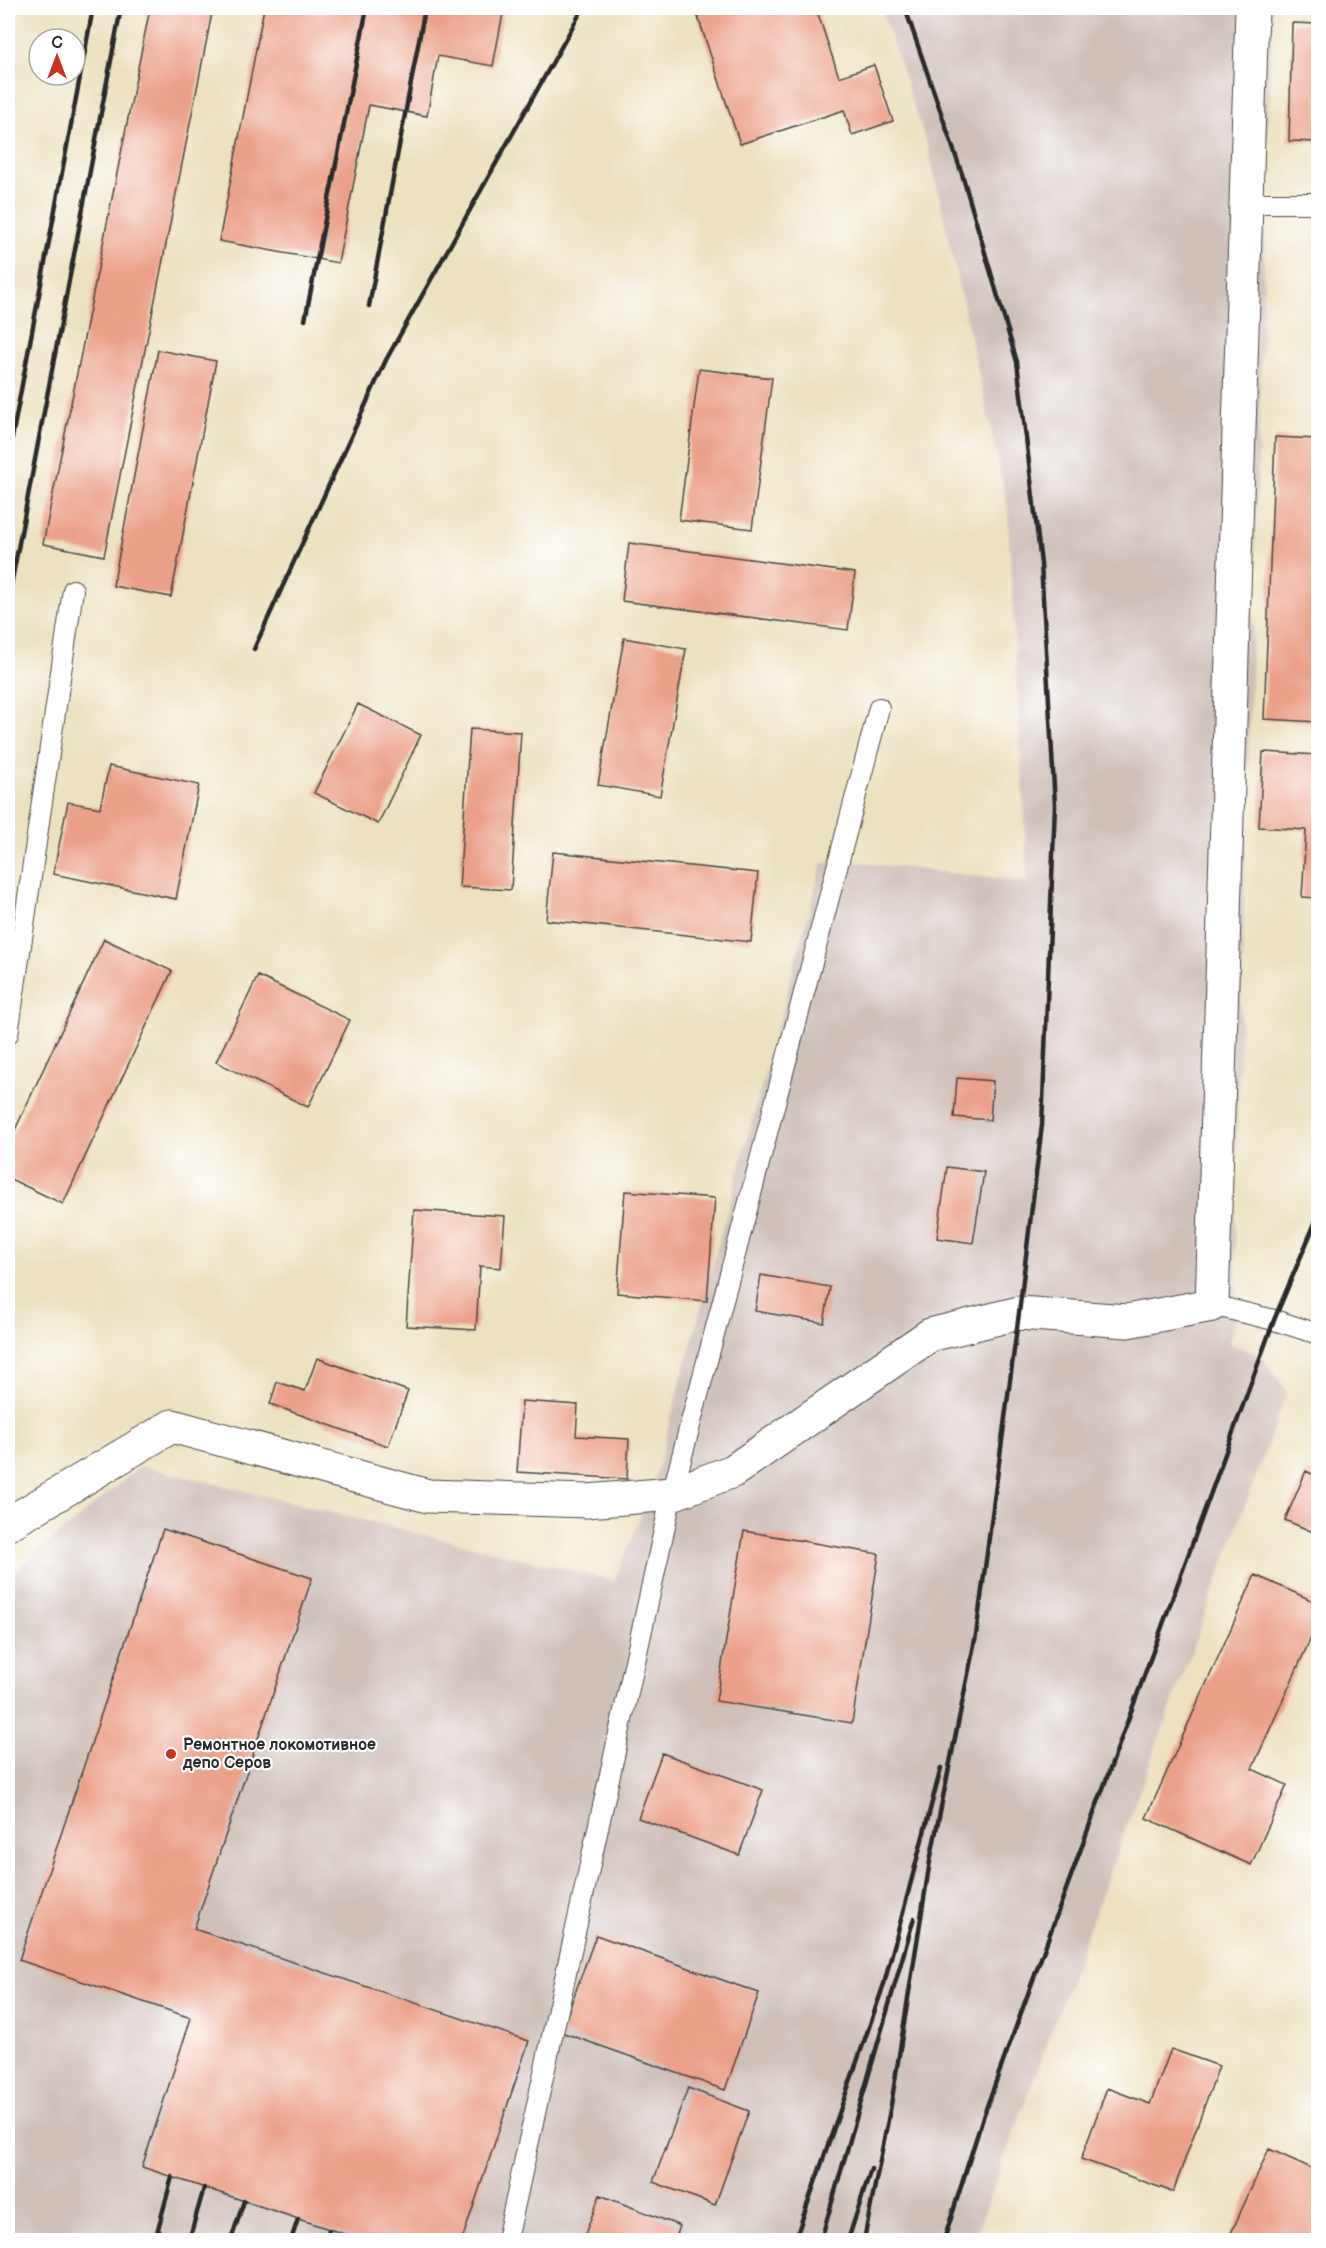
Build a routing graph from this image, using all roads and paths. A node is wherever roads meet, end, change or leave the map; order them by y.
1 (1252, 8) edge
2 (1246, 204) junction
3 (1318, 204) edge
4 (72, 590) dead end
5 (879, 708) dead end
6 (8, 1034) edge
7 (1212, 1305) junction
8 (1318, 1334) edge
9 (672, 1494) junction
10 (8, 1524) edge
11 (507, 2241) edge

1 - 2 street
2 - 3 lane
2 - 7 street
4 - 6 lane
5 - 9 lane
7 - 8 lane
7 - 9 street
9 - 10 street
9 - 11 lane

